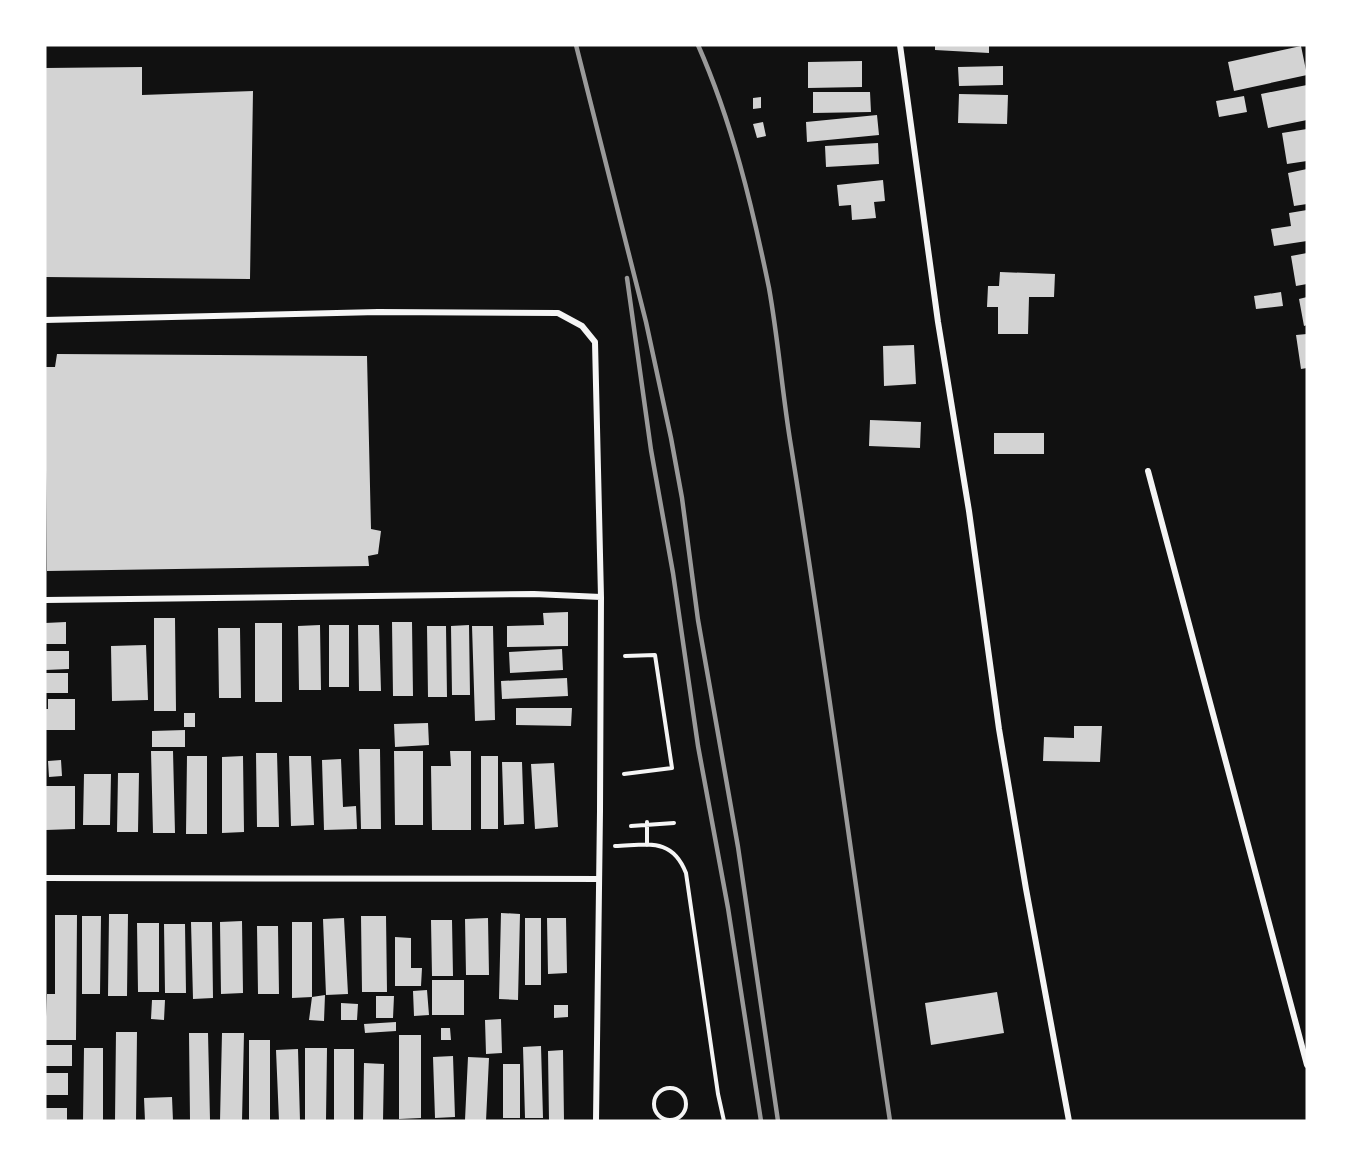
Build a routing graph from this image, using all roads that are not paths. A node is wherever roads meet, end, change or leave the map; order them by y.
1 (900, 45) edge
2 (45, 320) edge
3 (1148, 471) dead end
4 (601, 597) junction
5 (45, 600) edge
6 (45, 878) edge
7 (598, 879) junction
8 (1307, 1065) edge
9 (596, 1121) edge
10 (1069, 1121) edge

1 - 10 street
2 - 4 street
3 - 8 street
4 - 5 street
4 - 7 street
6 - 7 street
7 - 9 street

